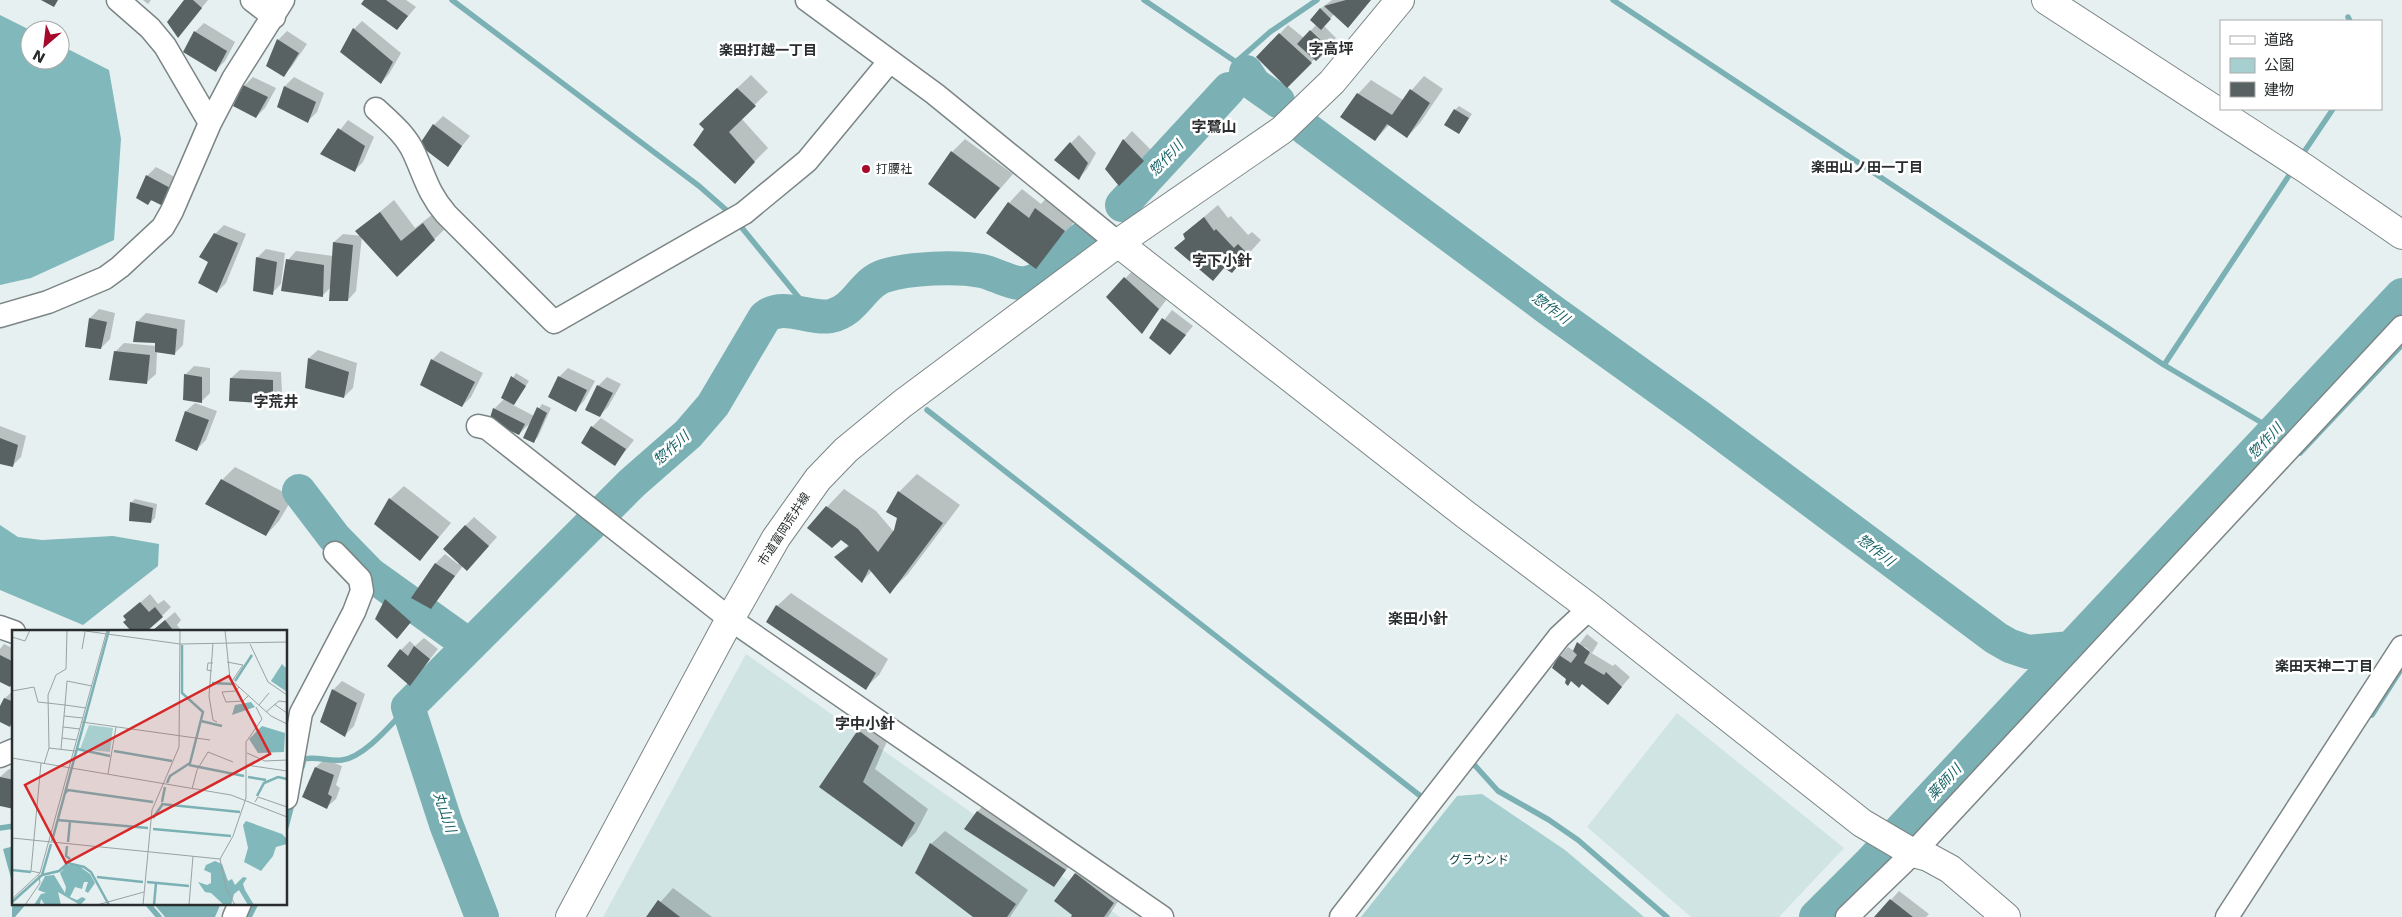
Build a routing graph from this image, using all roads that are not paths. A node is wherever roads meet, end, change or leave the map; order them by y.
1 (118, 0) edge
2 (252, 0) edge
3 (807, 0) edge
4 (1400, 0) edge
5 (2046, 0) edge
6 (279, 8) edge
7 (889, 62) junction
8 (376, 109) dead end
9 (210, 123) junction
10 (2402, 235) edge
11 (1118, 243) junction
12 (0, 316) edge
13 (2402, 327) edge
14 (478, 426) dead end
15 (335, 552) dead end
16 (1590, 608) junction
17 (730, 619) junction
18 (0, 627) edge
19 (12, 631) edge
20 (2402, 646) edge
21 (12, 751) edge
22 (0, 756) edge
23 (288, 787) edge
24 (1913, 853) junction
25 (240, 904) edge
26 (234, 917) edge
27 (570, 917) edge
28 (1162, 917) edge
29 (1341, 917) edge
30 (1847, 917) edge
31 (2006, 917) edge
32 (2227, 917) edge

1 - 9 street
2 - 6 street
3 - 7 street
4 - 11 street, 市道富岡荒井線
5 - 10 street
6 - 9 street
7 - 8 street
7 - 11 street
9 - 12 street
11 - 16 street
11 - 17 street, 市道富岡荒井線
13 - 24 street
14 - 17 street
15 - 23 street
16 - 24 street
16 - 29 street
17 - 27 street, 市道富岡荒井線
17 - 28 street
18 - 19 street
20 - 32 street
21 - 22 street
24 - 30 street
24 - 31 street
25 - 26 street

